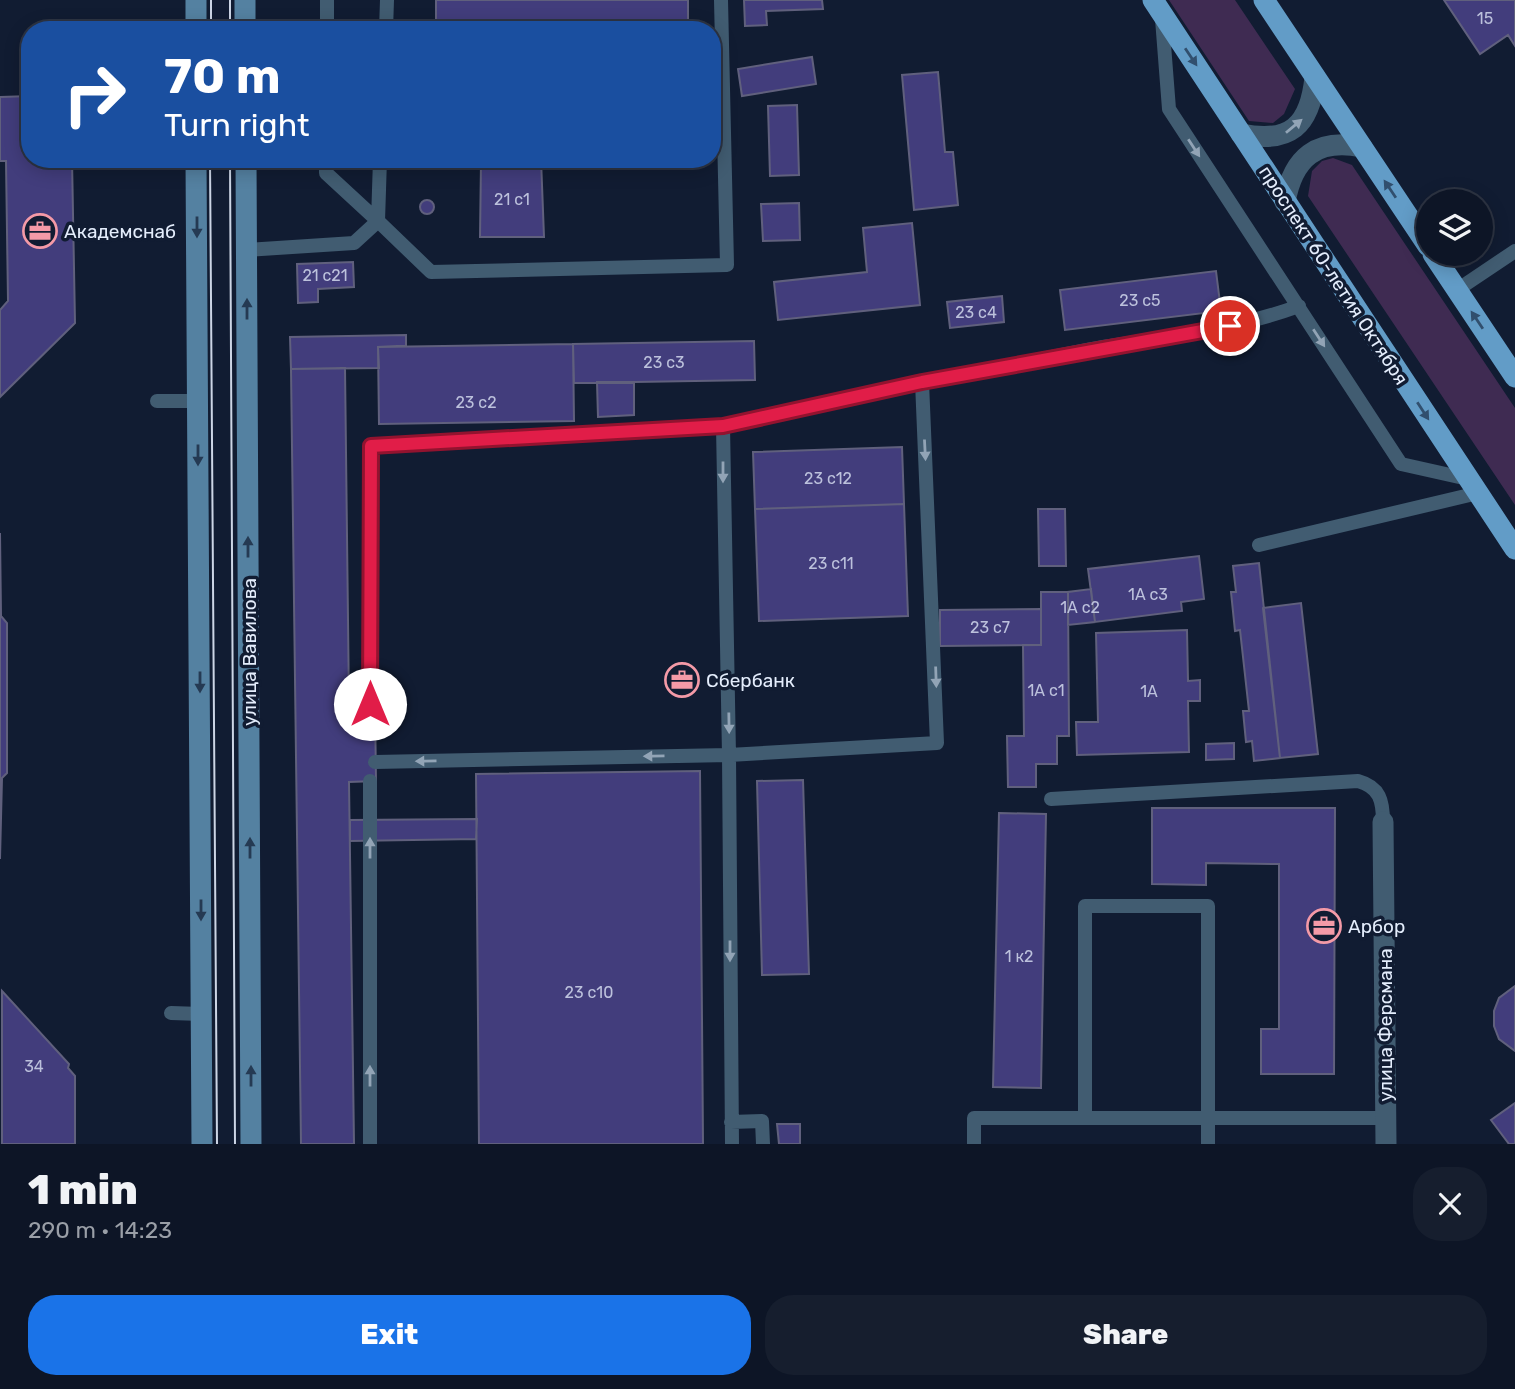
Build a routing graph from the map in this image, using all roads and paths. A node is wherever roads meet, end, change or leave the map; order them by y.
1 (196, 0) edge
2 (245, 0) edge
3 (327, 0) edge
4 (387, 0) edge
5 (721, 0) edge
6 (1264, 0) edge
7 (1157, 7) edge
8 (196, 21) edge
9 (245, 21) edge
10 (327, 21) edge
11 (386, 21) edge
12 (1315, 77) junction
13 (1241, 134) junction
14 (1362, 147) junction
15 (196, 168) edge
16 (246, 168) edge
17 (326, 168) edge
18 (380, 168) edge
19 (1285, 202) junction
20 (378, 221) junction
21 (1416, 228) edge
22 (247, 250) junction
23 (1515, 251) edge
24 (1441, 266) edge
25 (1457, 290) junction
26 (1299, 306) junction
27 (1515, 377) edge
28 (922, 382) junction
29 (156, 401) dead end
30 (198, 401) junction
31 (723, 426) junction
32 (1473, 486) junction
33 (1259, 545) dead end
34 (1515, 550) edge
35 (370, 704) dead end
36 (729, 755) junction
37 (375, 762) dead end
38 (370, 781) dead end
39 (1051, 799) dead end
40 (1383, 822) joint
41 (171, 1013) dead end
42 (201, 1014) junction
43 (1085, 1118) junction
44 (1208, 1118) junction
45 (1386, 1118) junction
46 (731, 1122) junction
47 (202, 1144) edge
48 (251, 1144) edge
49 (370, 1144) edge
50 (732, 1144) edge
51 (763, 1144) edge
52 (974, 1144) edge
53 (1208, 1144) edge
54 (1386, 1144) edge

1 - 8 main road
2 - 9 main road
3 - 10 lane
4 - 11 lane
5 - 20 lane
6 - 12 main road
7 -> 13 main road, проспект 60-летия Октября
7 -> 26 lane
13 -> 12 street
12 - 14 main road
13 - 19 main road, проспект 60-летия Октября
14 - 19 street
21 -> 14 main road
15 -> 30 main road
16 - 22 main road, улица Вавилова
17 - 20 lane
18 - 20 lane
19 -> 32 main road, проспект 60-летия Октября
20 - 22 lane
48 -> 22 main road, улица Вавилова
23 - 25 lane
24 - 25 main road
27 -> 25 main road
26 - 28 lane
26 -> 32 lane
28 - 31 lane
28 -> 36 lane
29 - 30 lane
30 -> 42 main road
31 - 35 lane
31 -> 36 lane
32 - 33 lane
32 - 34 main road, проспект 60-летия Октября
36 -> 37 lane
36 -> 46 lane
49 -> 38 lane
39 - 40 lane
40 - 45 street, улица Ферсмана
41 - 42 lane
42 - 47 main road
43 - 44 lane
43 - 44 lane
43 - 52 lane
44 - 45 lane
44 - 53 lane
45 - 54 street, улица Ферсмана
46 - 50 lane
46 - 51 lane

